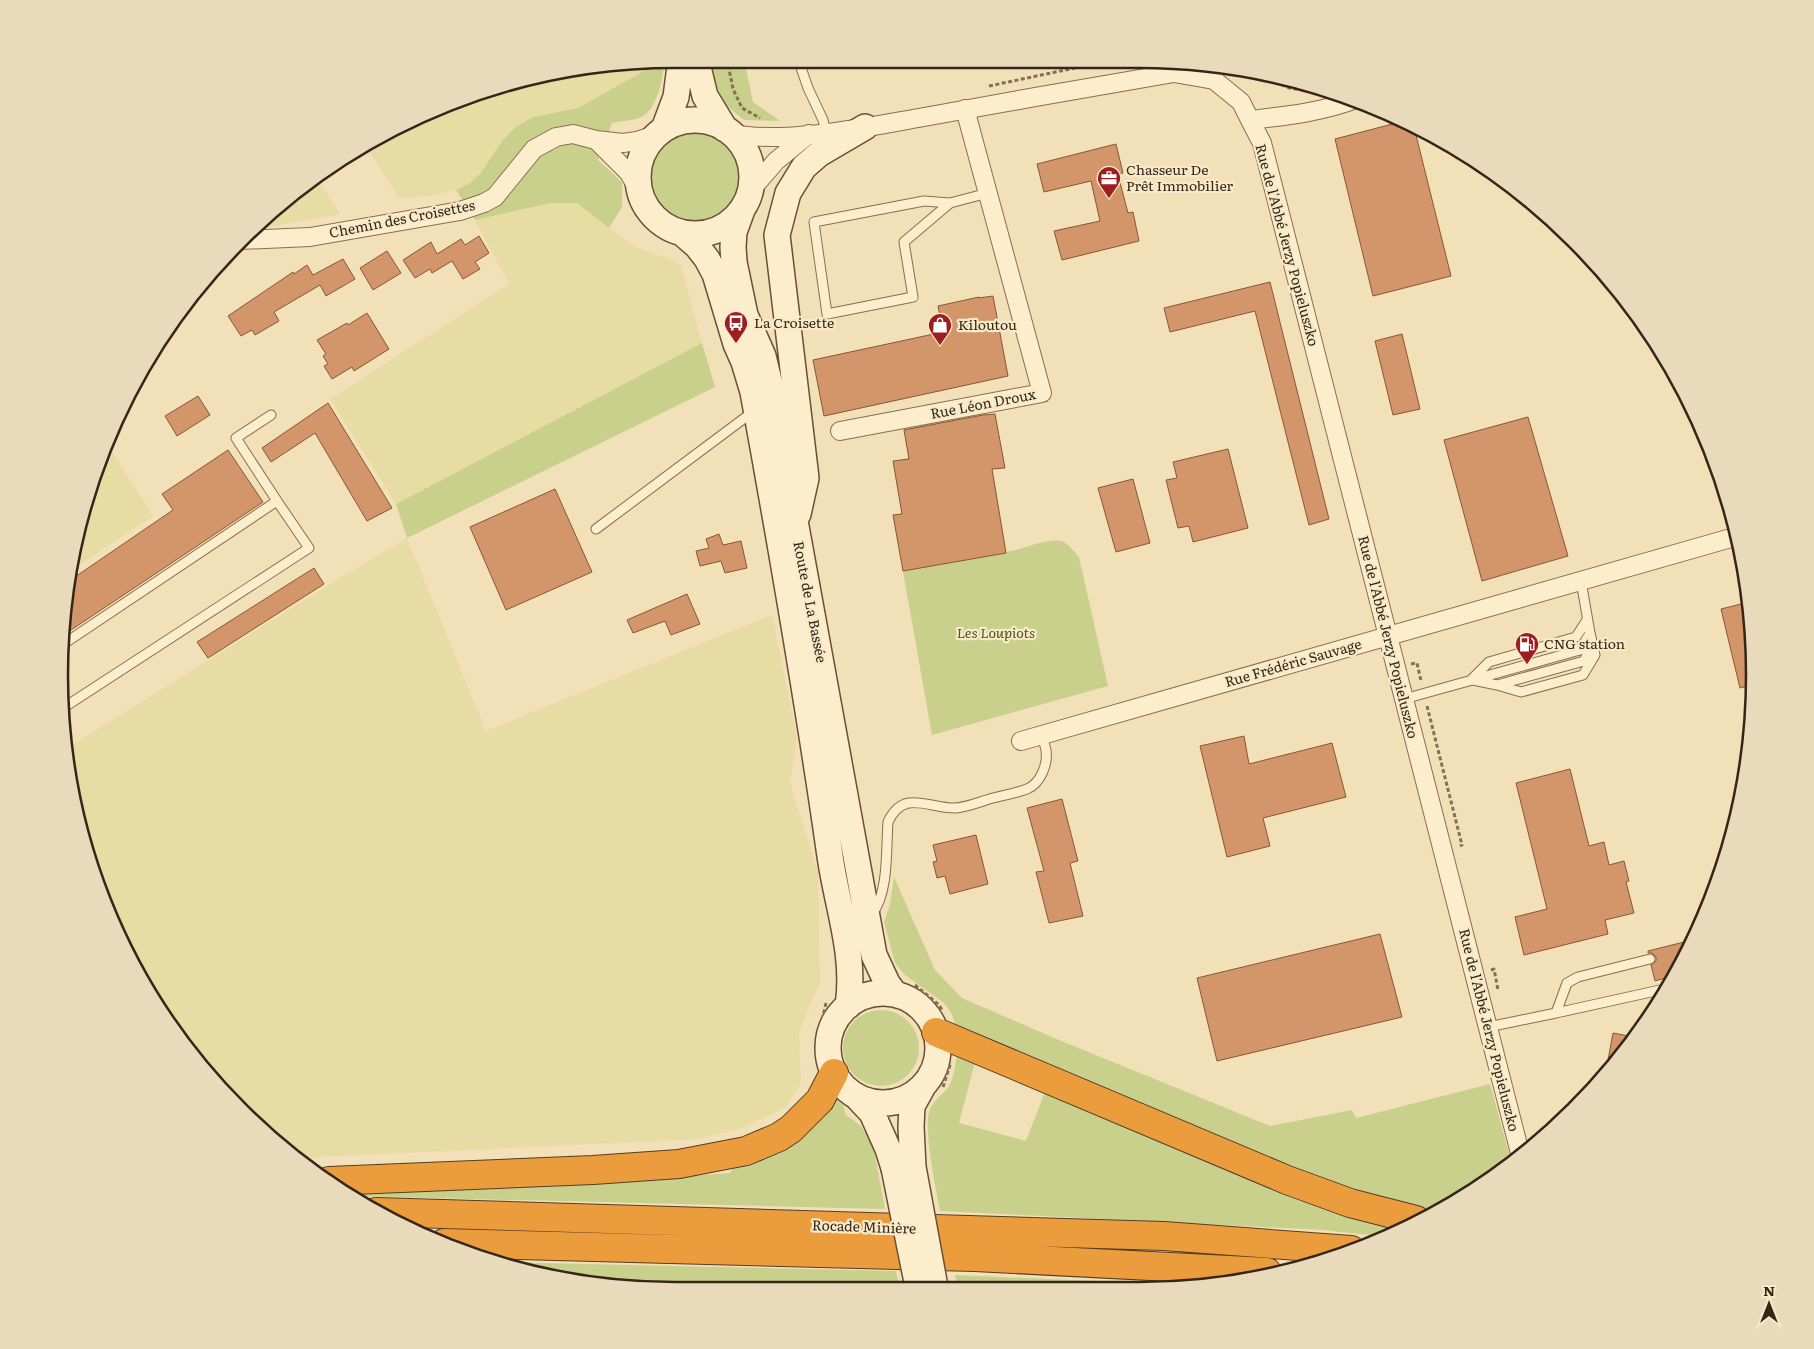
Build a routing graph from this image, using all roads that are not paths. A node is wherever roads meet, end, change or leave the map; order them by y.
1 (680, 68) edge
2 (698, 68) edge
3 (801, 68) edge
4 (1345, 104) edge
5 (965, 109) junction
6 (1250, 120) junction
7 (864, 127) junction
8 (661, 131) junction
9 (729, 131) junction
10 (826, 132) junction
11 (808, 134) junction
12 (596, 140) junction
13 (640, 193) junction
14 (988, 193) junction
15 (747, 200) junction
16 (950, 203) junction
17 (682, 233) junction
18 (251, 240) edge
19 (757, 410) junction
20 (270, 416) dead end
21 (840, 431) dead end
22 (277, 501) junction
23 (796, 523) junction
24 (596, 529) dead end
25 (1731, 538) edge
26 (1581, 581) junction
27 (1587, 620) junction
28 (1590, 633) junction
29 (1388, 636) junction
30 (69, 640) edge
31 (1592, 645) junction
32 (1471, 680) junction
33 (1497, 685) junction
34 (1404, 698) junction
35 (69, 704) edge
36 (1041, 735) junction
37 (1021, 741) dead end
38 (868, 919) junction
39 (1650, 959) dead end
40 (903, 989) junction
41 (1657, 991) edge
42 (848, 1006) junction
43 (1556, 1013) junction
44 (940, 1022) junction
45 (1488, 1027) junction
46 (834, 1073) junction
47 (922, 1088) junction
48 (857, 1097) junction
49 (1519, 1148) edge
50 (904, 1167) junction
51 (340, 1181) edge
52 (394, 1213) edge
53 (1409, 1218) edge
54 (465, 1244) edge
55 (1335, 1249) edge
56 (1250, 1271) edge
57 (917, 1282) edge
58 (935, 1282) edge

1 - 8 main road
2 - 9 main road
3 - 10 lane
4 - 6 street
5 - 6 street
5 - 7 street
5 - 14 street, Rue Léon Droux
6 - 29 street, Rue de l'Abbé Jerzy Popieluszko
7 - 10 street
7 - 23 main road
8 - 9 main road
8 - 12 street, Chemin des Croisettes
8 - 13 main road
9 - 11 street
9 - 15 main road
10 - 11 street
11 - 15 street
12 - 13 street
12 - 18 street, Chemin des Croisettes
13 - 17 main road
14 - 16 lane
14 - 21 street, Rue Léon Droux
15 - 17 main road
15 - 23 main road, Route de La Bassée
16 - 16 lane
17 - 19 main road, Route de La Bassée
19 - 24 lane
19 - 42 main road, Route de La Bassée
20 - 22 lane
22 - 30 lane
22 - 35 lane
23 - 38 main road, Route de La Bassée
25 - 26 street, Rue Frédéric Sauvage
26 - 27 lane
26 - 29 street, Rue Frédéric Sauvage
27 - 28 lane
27 - 32 lane
28 - 31 lane
28 - 32 lane
29 - 34 street, Rue de l'Abbé Jerzy Popieluszko
29 - 36 street, Rue Frédéric Sauvage
31 - 33 lane
31 - 33 lane
32 - 33 lane
32 - 34 lane
34 - 45 street, Rue de l'Abbé Jerzy Popieluszko
36 - 37 street, Rue Frédéric Sauvage
36 - 38 lane
38 - 40 main road, Route de La Bassée
39 - 43 lane
40 - 42 main road
40 - 44 main road
41 - 43 lane
42 - 46 main road
43 - 45 lane
44 - 47 main road
44 - 53 highway
45 - 49 street, Rue de l'Abbé Jerzy Popieluszko
46 - 48 main road
46 - 51 highway
47 - 48 main road
47 - 50 main road
48 - 50 main road
50 - 57 main road, bridge
50 - 58 main road, bridge
52 - 55 highway, Rocade Minière
54 - 56 highway, Rocade Minière

